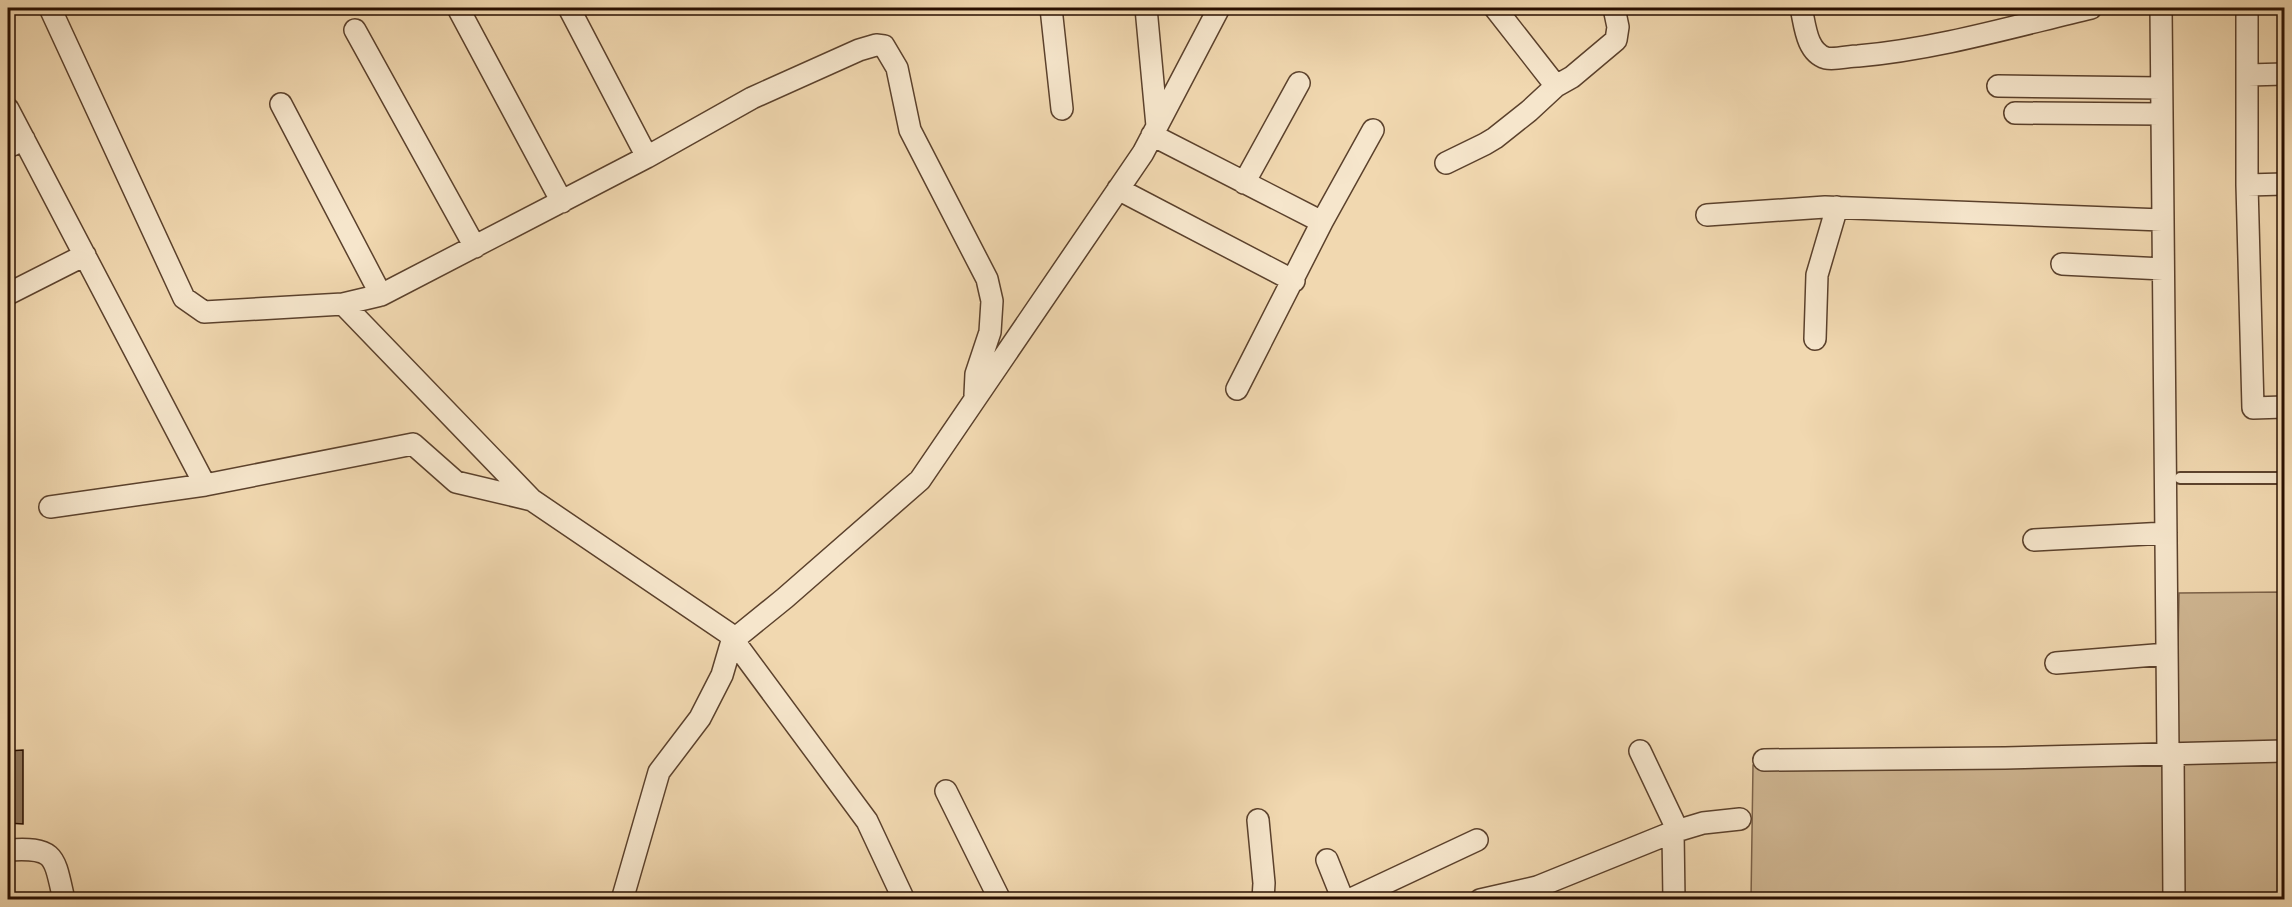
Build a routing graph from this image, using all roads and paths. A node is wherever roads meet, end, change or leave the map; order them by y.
1 (50, 8) edge
2 (458, 8) edge
3 (569, 8) edge
4 (1052, 8) edge
5 (1146, 8) edge
6 (1219, 8) edge
7 (1495, 8) edge
8 (1614, 8) edge
9 (1801, 8) edge
10 (2091, 8) edge
11 (2161, 8) edge
12 (2247, 8) edge
13 (355, 30) dead end
14 (2284, 74) edge
15 (2248, 75) junction
16 (1299, 83) dead end
17 (1556, 86) junction
18 (1998, 86) dead end
19 (2161, 88) junction
20 (281, 104) dead end
21 (8, 109) edge
22 (1062, 109) dead end
23 (2015, 113) dead end
24 (2161, 114) junction
25 (1373, 130) dead end
26 (1154, 131) junction
27 (16, 143) edge
28 (647, 157) junction
29 (1446, 162) dead end
30 (1245, 183) junction
31 (2284, 184) edge
32 (2247, 185) junction
33 (1118, 189) junction
34 (562, 202) junction
35 (1837, 207) junction
36 (1707, 214) dead end
37 (2162, 220) junction
38 (1322, 222) junction
39 (475, 247) junction
40 (85, 255) junction
41 (2062, 264) dead end
42 (2163, 269) junction
43 (1294, 280) junction
44 (8, 294) edge
45 (381, 295) junction
46 (343, 304) junction
47 (1815, 339) dead end
48 (1237, 389) dead end
49 (975, 399) junction
50 (2284, 407) edge
51 (2180, 478) dead end
52 (2284, 478) edge
53 (205, 484) junction
54 (532, 500) junction
55 (50, 507) dead end
56 (2166, 533) junction
57 (2034, 540) dead end
58 (732, 641) junction
59 (2167, 654) junction
60 (2056, 663) dead end
61 (1640, 751) dead end
62 (2284, 751) edge
63 (2170, 753) junction
64 (1764, 760) dead end
65 (946, 791) dead end
66 (1740, 819) dead end
67 (1258, 820) dead end
68 (1675, 832) junction
69 (1477, 840) dead end
70 (8, 850) edge
71 (1327, 860) dead end
72 (1539, 893) edge
73 (64, 900) edge
74 (622, 900) edge
75 (904, 900) edge
76 (1000, 900) edge
77 (1263, 900) edge
78 (1343, 900) edge
79 (1349, 900) edge
80 (1480, 900) edge
81 (1674, 900) edge
82 (2174, 900) edge

1 - 46 street
2 - 34 street
3 - 28 street
4 - 22 street
5 - 26 street
6 - 26 street
7 - 17 street
8 - 17 street
9 - 10 street
11 - 19 street
12 - 15 street
13 - 39 street
14 - 15 street
15 - 32 street
16 - 30 street
17 - 29 street
18 - 19 street
19 - 24 street
20 - 45 street
21 - 27 street
23 - 24 street
24 - 37 street
25 - 38 street
26 - 30 street
26 - 33 street
27 - 40 street
28 - 34 street
28 - 49 street
30 - 38 street
31 - 32 street
32 - 50 street
33 - 43 street
33 - 49 street
34 - 39 street
35 - 36 street
35 - 37 street
35 - 47 street
37 - 42 street
38 - 43 street
39 - 45 street
40 - 44 street
40 - 53 street
41 - 42 street
42 - 56 street
43 - 48 street
45 - 46 street
46 - 54 street
49 - 58 street
51 - 52 lane
53 - 54 street
53 - 55 street
54 - 58 street
56 - 57 street
56 - 59 street
58 - 74 street
58 - 75 street
59 - 60 street
59 - 63 street
61 - 68 street
62 - 63 street
63 - 64 street
63 - 82 street
65 - 76 street
66 - 68 street
67 - 77 street
68 - 72 street
68 - 81 street
69 - 79 street
70 - 73 street
71 - 78 street
72 - 80 street

